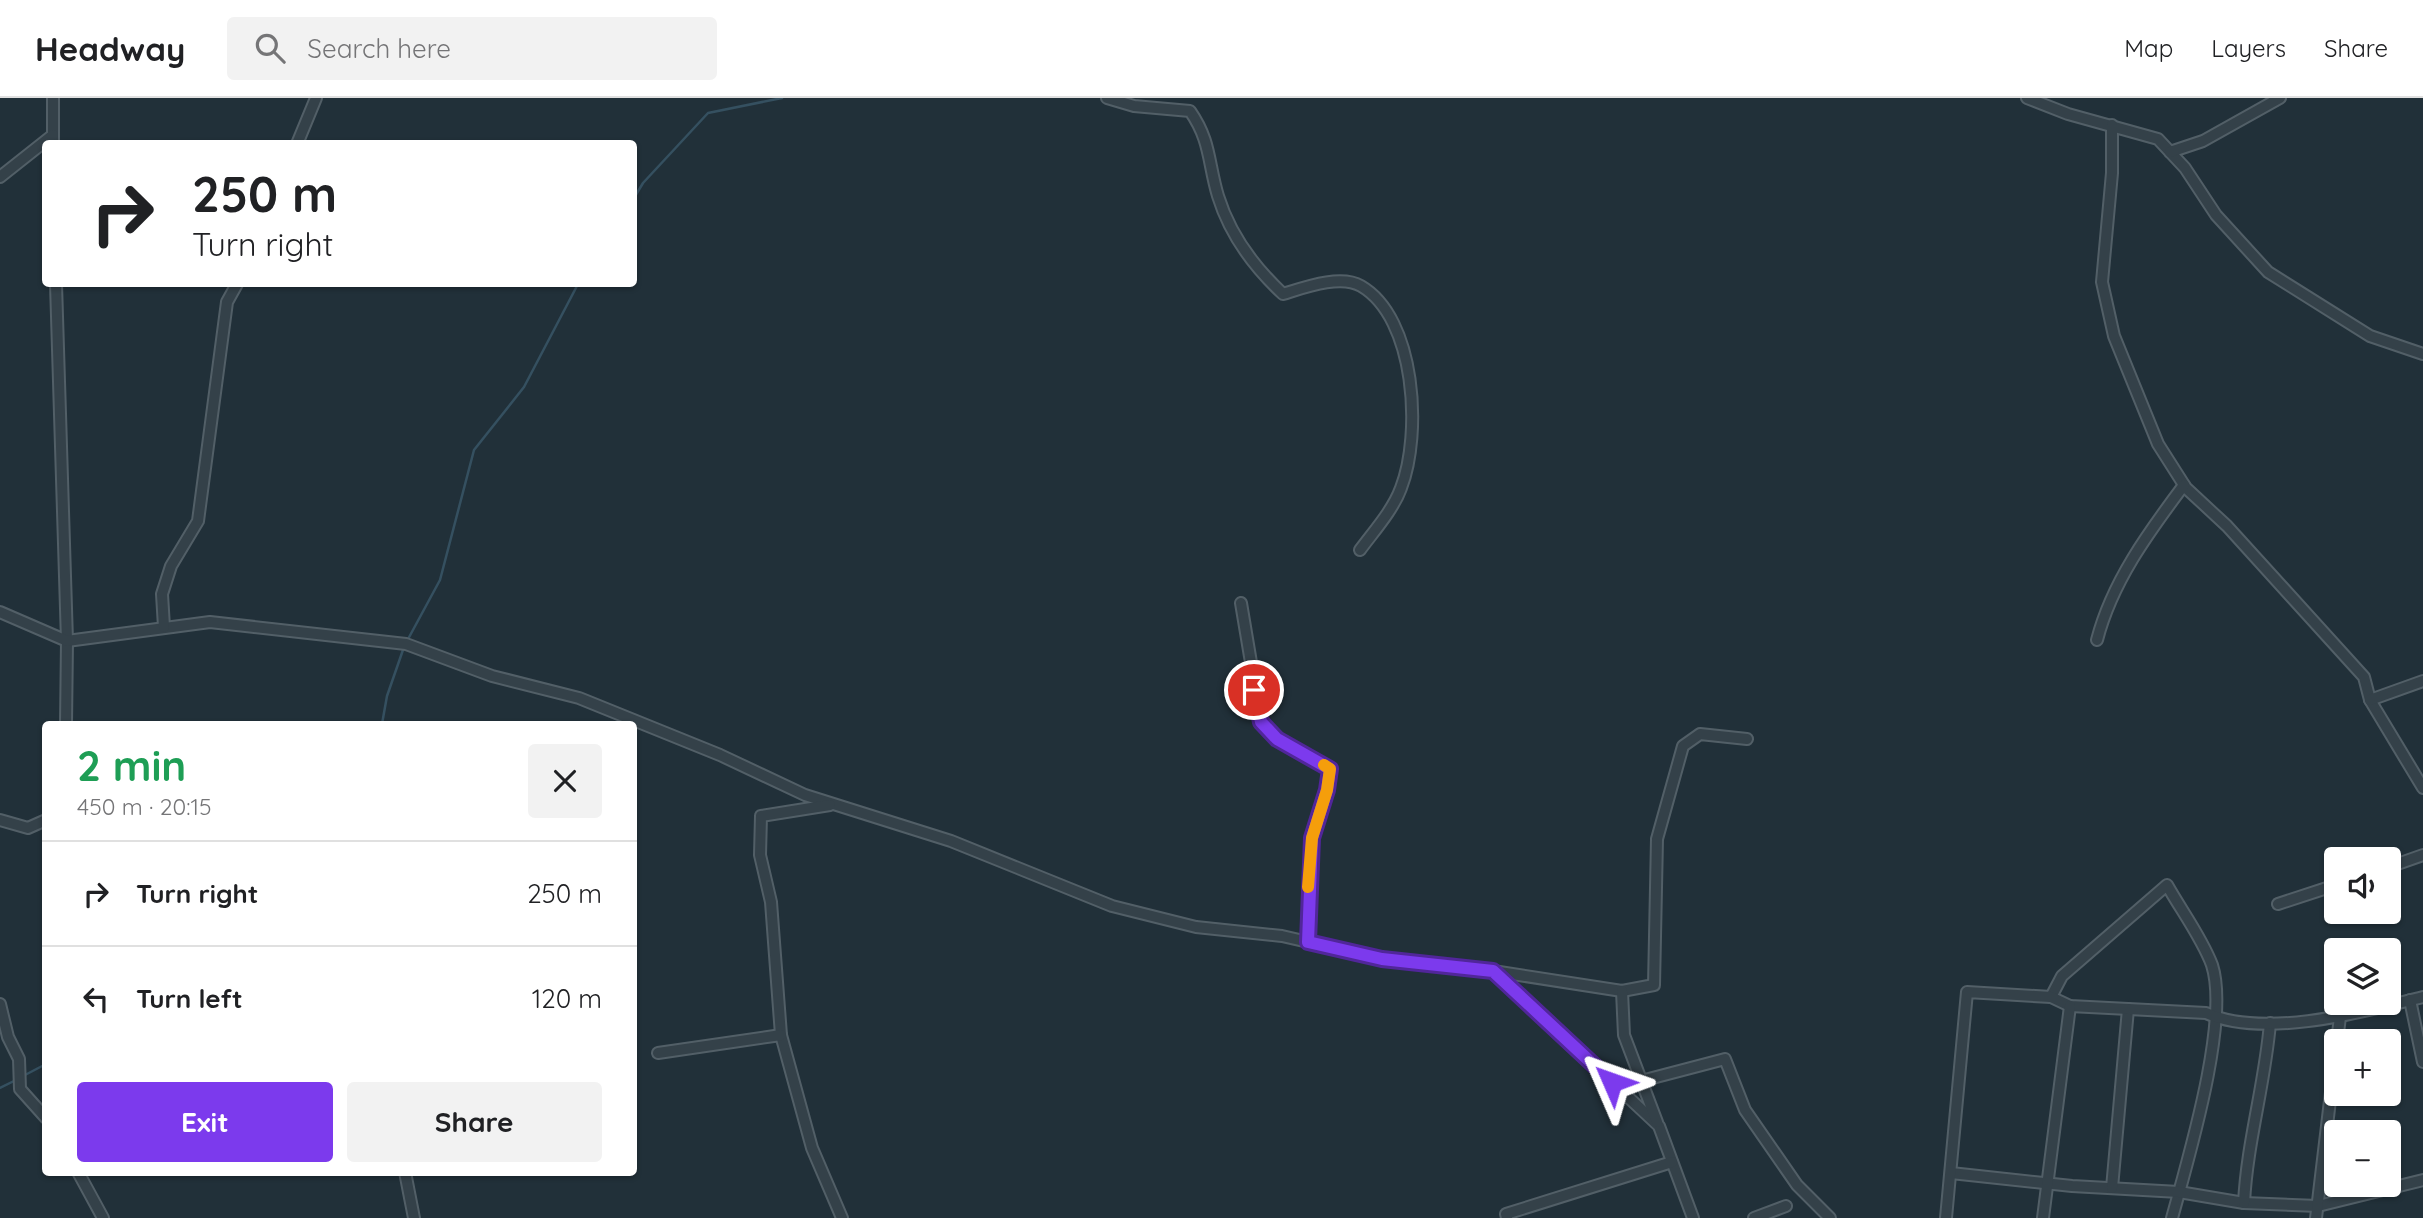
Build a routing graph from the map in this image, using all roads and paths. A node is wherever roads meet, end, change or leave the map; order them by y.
1 (53, 98) edge
2 (316, 98) edge
3 (1107, 98) edge
4 (2027, 98) edge
5 (2280, 98) edge
6 (2112, 125) junction
7 (53, 139) edge
8 (299, 140) edge
9 (42, 147) edge
10 (2171, 152) junction
11 (0, 177) edge
12 (56, 287) edge
13 (236, 287) edge
14 (2423, 354) edge
15 (2184, 485) junction
16 (1360, 550) dead end
17 (1241, 603) dead end
18 (0, 612) edge
19 (164, 626) junction
20 (67, 640) junction
21 (2097, 640) dead end
22 (2423, 681) edge
23 (2371, 700) junction
24 (66, 721) edge
25 (636, 721) edge
26 (637, 721) edge
27 (1747, 739) dead end
28 (2423, 788) edge
29 (833, 804) junction
30 (0, 820) edge
31 (42, 822) edge
32 (2423, 855) edge
33 (2401, 863) edge
34 (2324, 889) edge
35 (2278, 905) dead end
36 (1308, 942) junction
37 (1493, 971) junction
38 (1622, 991) junction
39 (2051, 996) junction
40 (2423, 997) edge
41 (2410, 1000) junction
42 (0, 1004) edge
43 (2070, 1006) junction
44 (2127, 1009) junction
45 (2340, 1017) junction
46 (2217, 1018) junction
47 (2270, 1023) junction
48 (2338, 1029) edge
49 (781, 1034) junction
50 (658, 1053) dead end
51 (2423, 1062) edge
52 (1641, 1080) junction
53 (2329, 1106) edge
54 (42, 1113) edge
55 (1659, 1126) junction
56 (1672, 1163) junction
57 (1951, 1173) junction
58 (80, 1176) edge
59 (406, 1176) edge
60 (2423, 1180) edge
61 (2048, 1184) junction
62 (2112, 1188) junction
63 (2179, 1192) junction
64 (2244, 1203) junction
65 (1786, 1206) dead end
66 (2317, 1212) edge
67 (1502, 1217) edge
68 (103, 1218) edge
69 (414, 1218) edge
70 (842, 1218) edge
71 (1693, 1218) edge
72 (1755, 1218) edge
73 (1830, 1218) edge
74 (1945, 1218) edge
75 (2043, 1218) edge
76 (2172, 1218) edge

1 - 7 street
2 - 8 street
3 - 16 street
4 - 6 street
5 - 10 street
6 - 10 street
6 - 15 street
9 - 11 street
10 - 14 street
12 - 20 street
13 - 19 street
15 - 21 street
15 - 23 street
17 - 36 street
18 - 20 street
19 - 20 street
19 - 25 street
20 - 24 street
22 - 23 street
23 - 28 street
26 - 29 street
27 - 38 street
29 - 36 street
29 - 49 street
30 - 31 street
32 - 33 street
34 - 35 street
36 - 37 street
37 - 38 street
37 - 55 street
38 - 52 street
39 - 43 street
39 - 46 street
39 - 57 street
40 - 41 street
41 - 45 street
41 - 51 street
42 - 54 street
43 - 44 street
43 - 61 street
44 - 46 street
44 - 62 street
45 - 47 street
45 - 48 street
46 - 47 street
46 - 63 street
47 - 64 street
49 - 50 street
49 - 70 street
52 - 55 street
52 - 73 street
53 - 66 street
55 - 56 street
56 - 67 street
56 - 71 street
57 - 61 street
57 - 74 street
58 - 68 street
59 - 69 street
60 - 66 street
61 - 62 street
61 - 75 street
62 - 63 street
63 - 64 street
63 - 76 street
64 - 66 street
65 - 72 street

